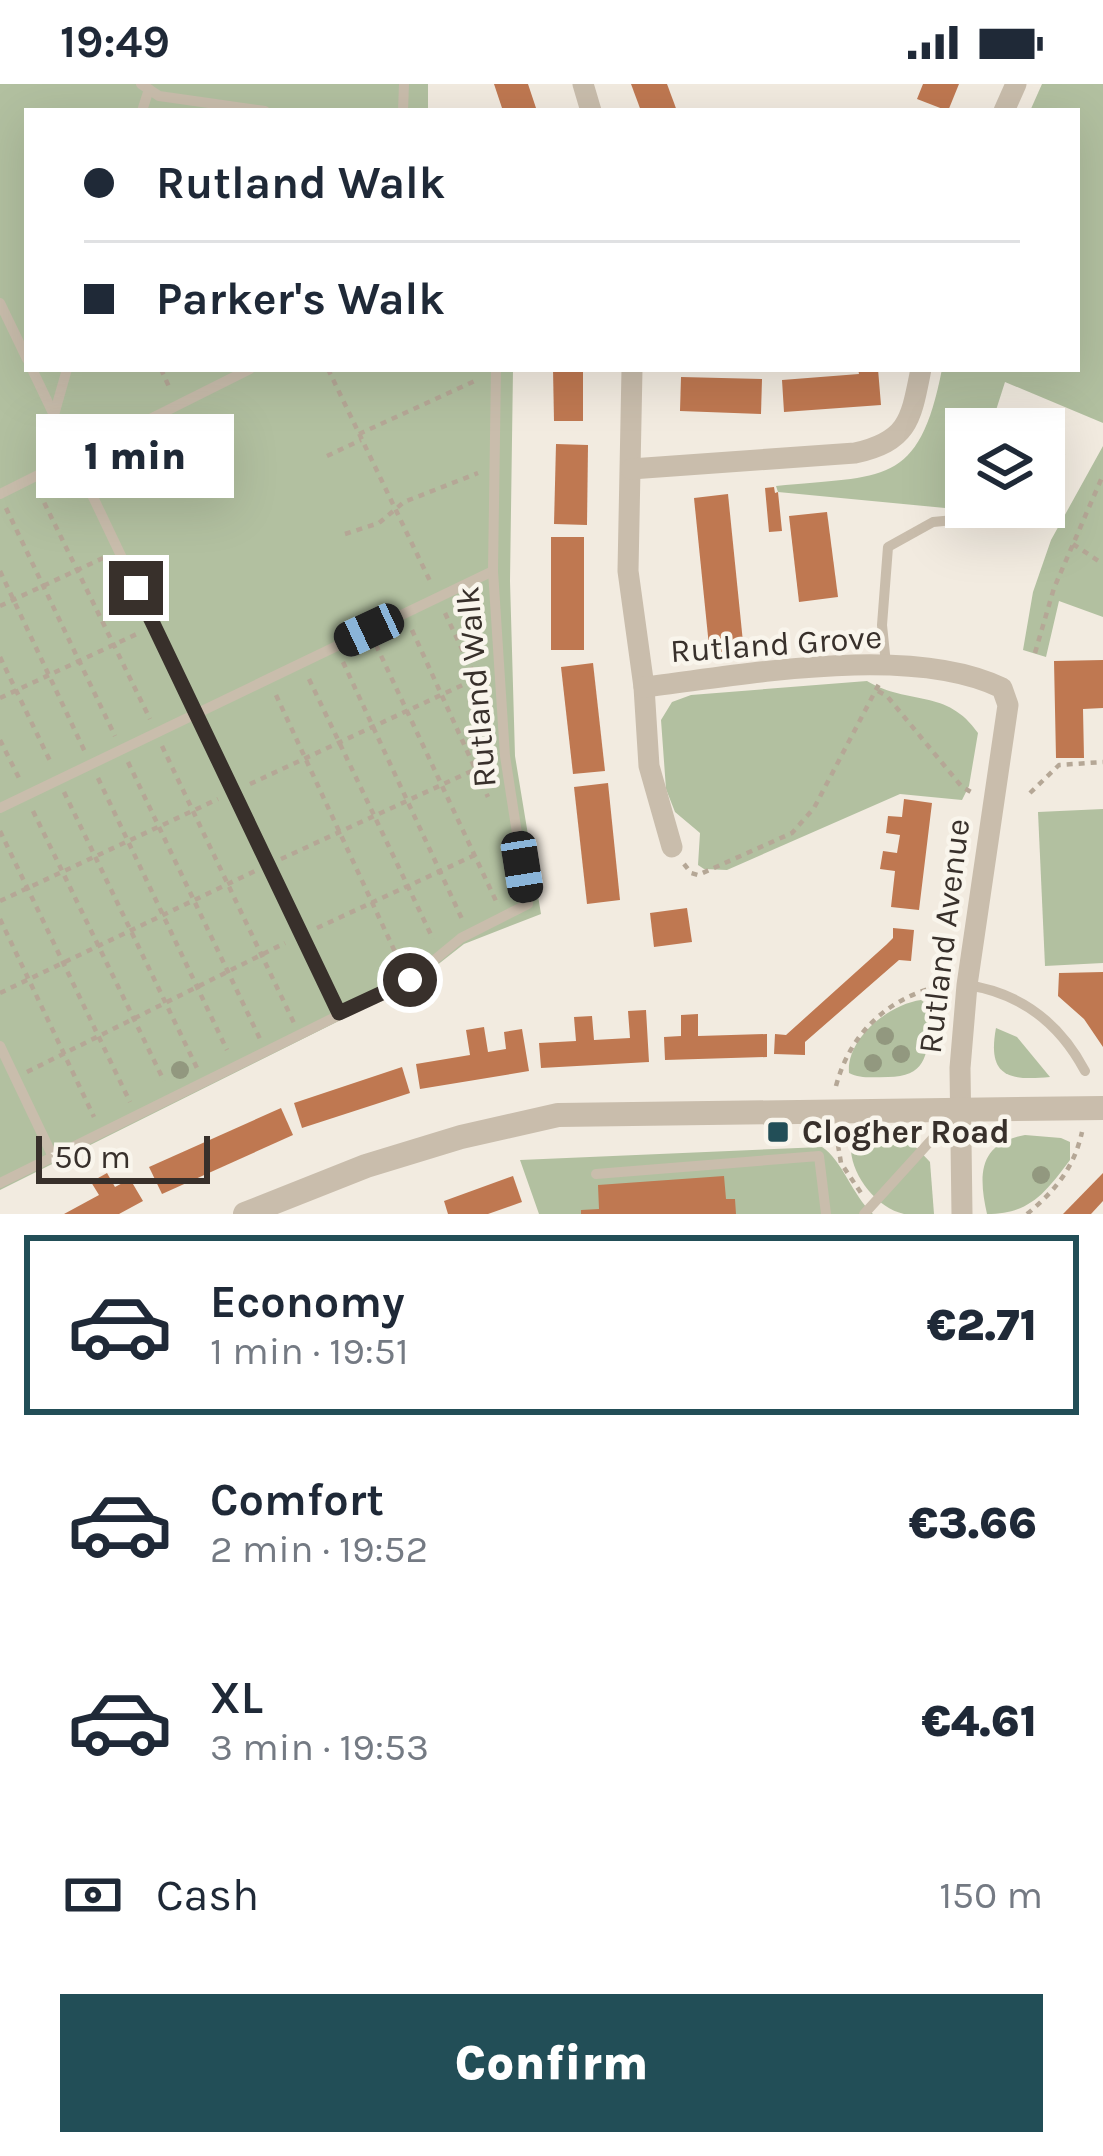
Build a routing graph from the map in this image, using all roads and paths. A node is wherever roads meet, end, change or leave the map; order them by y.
1 (145, 87) edge
2 (244, 108) edge
3 (0, 303) edge
4 (24, 353) edge
5 (33, 372) edge
6 (66, 372) edge
7 (162, 372) edge
8 (244, 372) edge
9 (329, 372) edge
10 (492, 372) edge
11 (496, 372) edge
12 (632, 372) edge
13 (920, 372) edge
14 (178, 405) junction
15 (53, 415) junction
16 (360, 437) junction
17 (327, 456) dead end
18 (74, 457) junction
19 (494, 466) junction
20 (631, 470) junction
21 (1103, 475) edge
22 (32, 478) junction
23 (0, 496) edge
24 (397, 512) junction
25 (945, 521) edge
26 (345, 534) dead end
27 (1073, 544) junction
28 (118, 551) junction
29 (1103, 564) edge
30 (78, 569) junction
31 (0, 571) edge
32 (493, 571) junction
33 (45, 585) junction
34 (438, 597) junction
35 (14, 600) junction
36 (0, 606) edge
37 (404, 614) junction
38 (154, 625) junction
39 (369, 630) junction
40 (114, 645) junction
41 (336, 646) junction
42 (1035, 653) dead end
43 (0, 657) edge
44 (80, 661) junction
45 (302, 663) junction
46 (886, 668) junction
47 (49, 675) junction
48 (269, 679) junction
49 (476, 679) dead end
50 (985, 679) joint
51 (644, 687) junction
52 (17, 691) junction
53 (876, 691) junction
54 (0, 698) edge
55 (196, 714) junction
56 (156, 733) junction
57 (0, 740) edge
58 (122, 749) junction
59 (505, 756) junction
60 (1103, 762) edge
61 (91, 764) junction
62 (476, 768) junction
63 (59, 780) junction
64 (442, 783) junction
65 (970, 792) dead end
66 (1030, 793) dead end
67 (26, 795) junction
68 (488, 796) dead end
69 (407, 799) junction
70 (0, 808) edge
71 (373, 815) junction
72 (339, 831) junction
73 (0, 832) edge
74 (672, 848) joint
75 (475, 855) junction
76 (268, 865) junction
77 (440, 871) junction
78 (228, 884) junction
79 (407, 886) junction
80 (194, 901) junction
81 (373, 902) junction
82 (163, 915) junction
83 (503, 917) junction
84 (0, 919) edge
85 (130, 931) junction
86 (469, 934) junction
87 (302, 935) junction
88 (97, 946) junction
89 (262, 955) junction
90 (440, 956) junction
91 (63, 963) junction
92 (228, 972) junction
93 (29, 979) junction
94 (408, 982) junction
95 (967, 985) junction
96 (940, 986) dead end
97 (197, 987) junction
98 (0, 993) edge
99 (165, 1003) junction
100 (339, 1013) junction
101 (133, 1019) junction
102 (299, 1034) junction
103 (98, 1036) junction
104 (0, 1046) edge
105 (265, 1050) junction
106 (64, 1053) junction
107 (234, 1066) junction
108 (1084, 1071) dead end
109 (15, 1077) junction
110 (204, 1081) junction
111 (836, 1086) dead end
112 (172, 1097) junction
113 (961, 1107) junction
114 (1094, 1108) edge
115 (136, 1115) junction
116 (836, 1132) dead end
117 (101, 1133) junction
118 (53, 1157) junction
119 (596, 1174) dead end
120 (0, 1184) edge
121 (869, 1211) edge
122 (245, 1214) edge
123 (826, 1214) edge
124 (962, 1214) edge
125 (1027, 1214) edge

1 - 2 lane
3 - 4 lane
5 - 15 lane
6 - 15 lane
7 - 14 path
8 - 14 lane
9 - 16 path
10 - 16 path
11 - 19 lane, Rutland Walk
12 - 20 street, Rutland Grove
13 - 20 street
14 - 18 lane
15 - 18 lane
16 - 17 path
16 - 24 path
18 - 22 lane
18 - 28 lane
19 - 24 path
19 - 32 lane, Rutland Walk
20 - 51 street, Rutland Grove
21 - 27 path
22 - 23 lane
22 - 30 path
23 - 33 path
24 - 26 path
24 - 34 path
25 - 46 lane
27 - 29 path
27 - 42 path
28 - 30 path
28 - 38 lane
30 - 33 path
30 - 40 path
31 - 35 path
32 - 34 lane
32 - 59 lane, Rutland Walk
33 - 35 path
33 - 44 path
34 - 37 lane
34 - 49 path
35 - 36 path
35 - 47 path
37 - 39 lane
37 - 62 path
38 - 40 path
38 - 55 lane
39 - 41 lane
39 - 64 path
40 - 44 path
40 - 56 path
41 - 45 lane
41 - 69 path
43 - 52 path
44 - 47 path
44 - 58 path
45 - 48 lane
45 - 71 path
46 - 50 street, Rutland Grove
46 - 51 street, Rutland Grove
46 - 53 path
47 - 52 path
47 - 61 path
48 - 55 lane
48 - 72 path
50 - 95 street, Rutland Avenue
51 - 74 street
52 - 54 path
52 - 63 path
53 - 65 path
53 - 74 path
55 - 56 lane
55 - 76 lane
56 - 58 lane
56 - 78 path
57 - 67 path
58 - 61 lane
58 - 80 path
59 - 62 path
59 - 83 lane, Rutland Walk
60 - 66 path
61 - 63 lane
61 - 82 path
62 - 64 path
62 - 68 path
63 - 67 lane
63 - 85 path
64 - 69 path
64 - 75 path
67 - 70 lane
67 - 88 path
69 - 71 path
69 - 77 path
71 - 72 path
71 - 79 path
72 - 76 path
72 - 81 path
73 - 91 path
75 - 77 path
75 - 83 path
76 - 78 path
76 - 87 lane
77 - 79 path
77 - 86 path
78 - 80 path
78 - 89 path
79 - 81 path
79 - 90 path
80 - 82 path
80 - 92 path
81 - 87 path
81 - 94 path
82 - 85 path
82 - 97 path
83 - 86 lane
84 - 93 path
85 - 88 path
85 - 99 path
86 - 90 lane
87 - 89 path
87 - 100 lane
88 - 91 path
88 - 101 path
89 - 92 path
89 - 102 path
90 - 94 lane
91 - 93 path
91 - 103 path
92 - 97 path
92 - 105 path
93 - 98 path
93 - 106 path
94 - 100 lane
95 - 108 lane
95 - 113 street, Rutland Avenue
96 - 111 path
97 - 99 path
97 - 107 path
99 - 101 path
99 - 110 path
100 - 102 lane
101 - 103 path
101 - 112 path
102 - 105 lane
103 - 106 path
103 - 115 path
104 - 109 lane
105 - 107 lane
106 - 109 path
106 - 117 path
107 - 110 lane
109 - 118 lane
110 - 112 lane
112 - 115 lane
113 - 114 street
113 - 121 lane
113 - 122 street
113 - 124 street, Rutland Avenue
114 - 125 path
115 - 117 lane
116 - 121 path
117 - 118 lane
118 - 120 lane
119 - 123 lane

